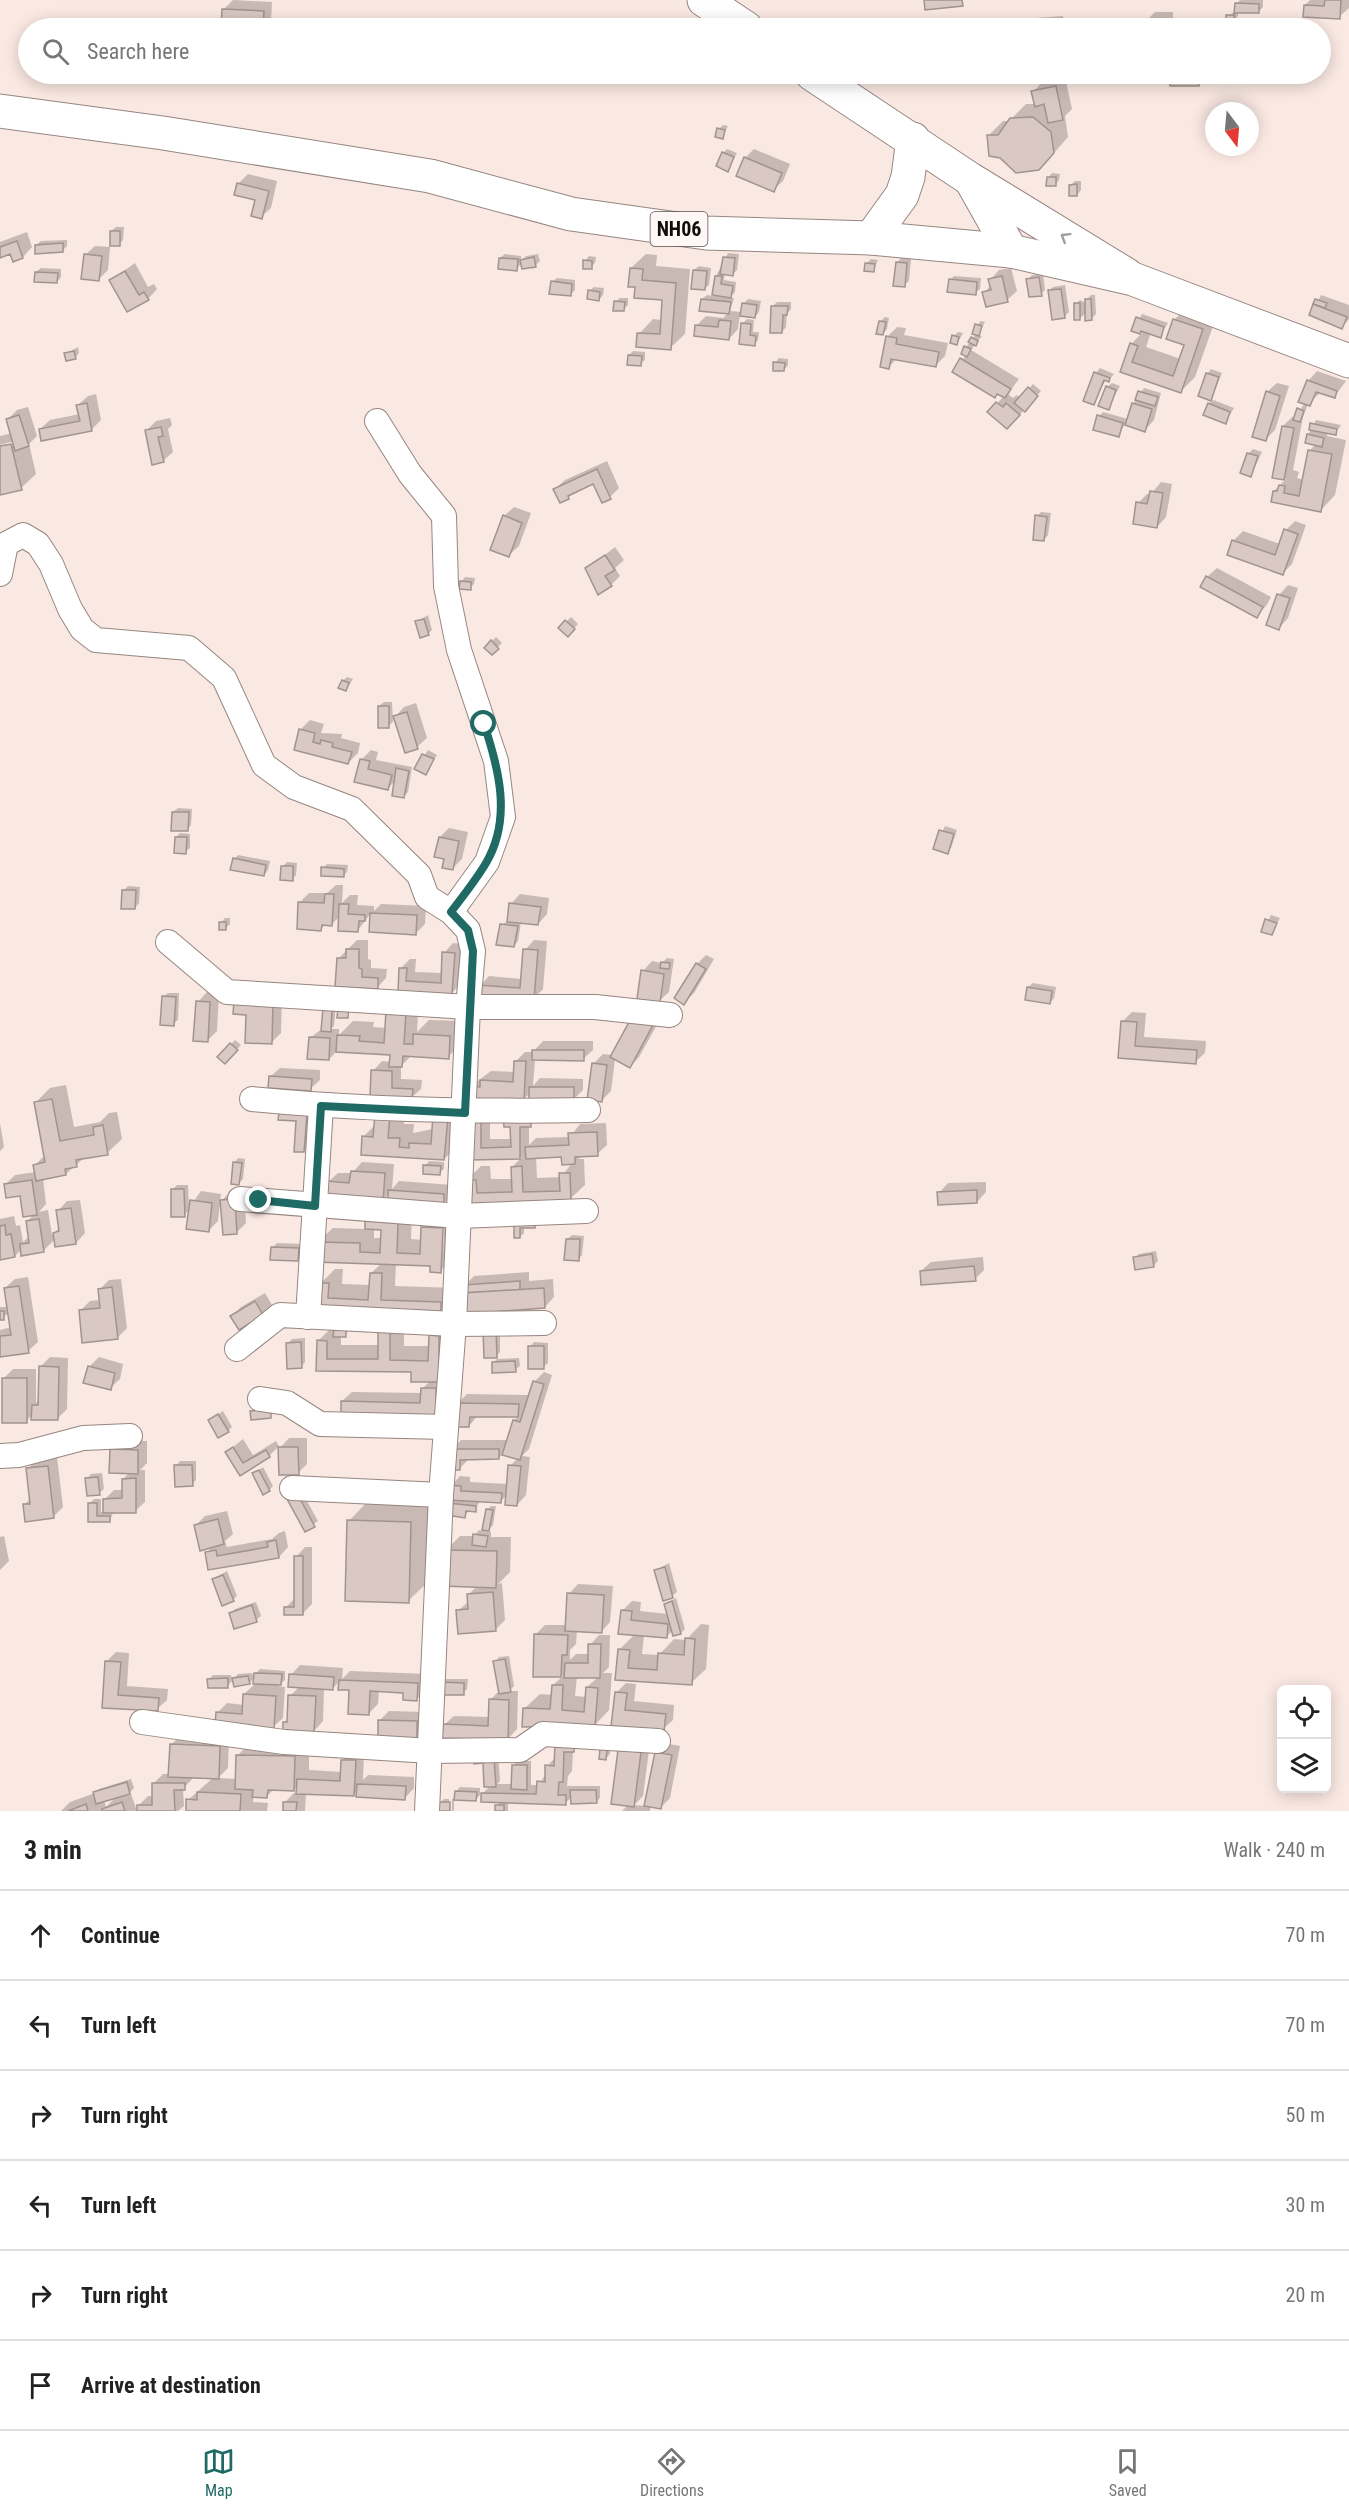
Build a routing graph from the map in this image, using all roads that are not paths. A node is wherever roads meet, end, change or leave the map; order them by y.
1 (704, 0) edge
2 (731, 18) edge
3 (828, 84) edge
4 (0, 111) edge
5 (913, 139) junction
6 (970, 179) junction
7 (871, 238) junction
8 (1011, 251) junction
9 (1133, 279) junction
10 (1349, 361) edge
11 (377, 421) dead end
12 (0, 574) edge
13 (451, 912) junction
14 (168, 942) dead end
15 (468, 1007) junction
16 (670, 1015) dead end
17 (252, 1099) dead end
18 (321, 1106) junction
19 (588, 1110) dead end
20 (465, 1113) junction
21 (240, 1199) dead end
22 (315, 1206) junction
23 (586, 1211) dead end
24 (459, 1216) junction
25 (308, 1317) junction
26 (544, 1323) dead end
27 (454, 1324) junction
28 (237, 1349) dead end
29 (260, 1399) dead end
30 (446, 1427) junction
31 (130, 1436) dead end
32 (0, 1456) edge
33 (292, 1488) dead end
34 (441, 1495) junction
35 (142, 1722) dead end
36 (658, 1741) dead end
37 (431, 1751) junction
38 (427, 1811) edge

1 - 2 main road
3 - 5 main road
4 - 7 main road, NH06
5 - 6 main road
5 - 7 main road
6 - 8 main road
9 -> 6 main road
7 - 8 main road, NH06
8 - 9 main road, NH06
9 - 10 main road, NH06
11 - 13 street
12 - 13 street
13 - 15 street
14 - 15 street
15 - 16 street
15 - 20 street
17 - 18 street
18 - 20 street
18 - 22 street
19 - 20 street
20 - 24 street
21 - 22 street
22 - 24 street
22 - 25 street
23 - 24 street
24 - 27 street
25 - 27 street
25 - 28 street
26 - 27 street
27 - 30 street
29 - 30 street
30 - 34 street
31 - 32 street
33 - 34 street
34 - 37 street
35 - 37 street
36 - 37 street
37 - 38 street

